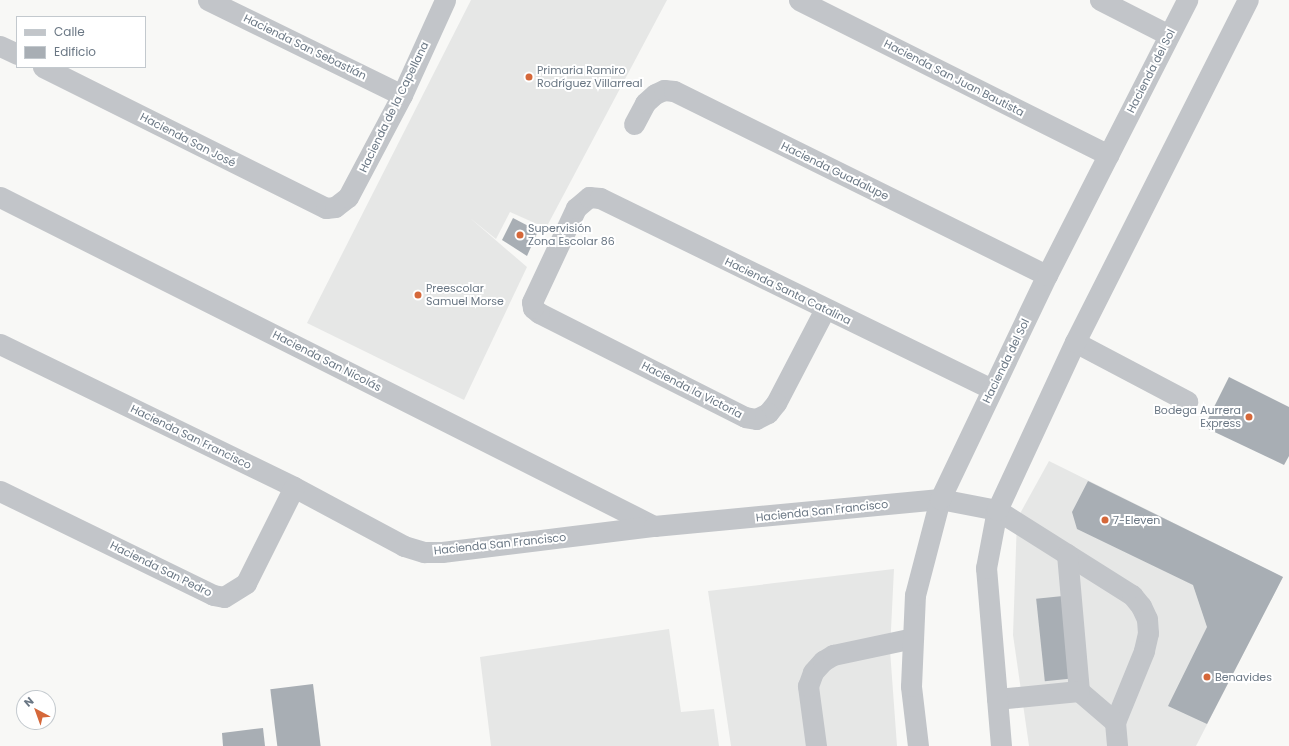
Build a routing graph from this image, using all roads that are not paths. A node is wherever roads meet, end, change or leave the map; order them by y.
1 (208, 0) edge
2 (445, 0) edge
3 (800, 0) edge
4 (1100, 0) edge
5 (1187, 0) edge
6 (1248, 0) edge
7 (1169, 35) junction
8 (0, 46) edge
9 (16, 54) edge
10 (45, 68) edge
11 (402, 95) junction
12 (634, 124) dead end
13 (1108, 155) junction
14 (0, 197) edge
15 (584, 200) joint
16 (335, 207) joint
17 (1048, 275) junction
18 (825, 309) junction
19 (1075, 342) junction
20 (0, 344) edge
21 (992, 389) junction
22 (1187, 401) dead end
23 (294, 487) junction
24 (0, 491) edge
25 (940, 499) junction
26 (997, 510) junction
27 (654, 526) junction
28 (1067, 554) junction
29 (913, 638) junction
30 (1079, 691) junction
31 (997, 699) junction
32 (1115, 722) junction
33 (816, 746) edge
34 (918, 746) edge
35 (1001, 746) edge
36 (1117, 746) edge

1 - 11 street, Hacienda San Sebastián
2 - 11 street, Hacienda de la Capellana
3 - 13 street, Hacienda San Juan Bautista
4 - 7 street
5 - 7 street, Hacienda del Sol
6 - 19 street
7 - 13 street, Hacienda del Sol
8 - 9 street
10 - 16 street, Hacienda San José
11 - 16 street, Hacienda de la Capellana
12 - 17 street, Hacienda Guadalupe
13 - 17 street, Hacienda del Sol
14 - 27 street, Hacienda San Nicolás
15 - 18 street, Hacienda Santa Catalina
15 - 18 street, Hacienda la Victoria
17 - 21 street, Hacienda del Sol
18 - 21 street, Hacienda Santa Catalina
19 - 22 street
19 - 26 street
20 - 23 street, Hacienda San Francisco
21 - 25 street, Hacienda del Sol
23 - 24 street, Hacienda San Pedro
23 - 27 street, Hacienda San Francisco
25 - 26 street, Hacienda San Francisco
25 - 27 street, Hacienda San Francisco
25 - 29 street, Hacienda del Sol
26 - 28 street
26 - 31 street
28 - 30 street
28 - 32 street
29 - 33 street
29 - 34 street, Hacienda del Sol
30 - 31 street
30 - 32 street
31 - 35 street
32 - 36 street

